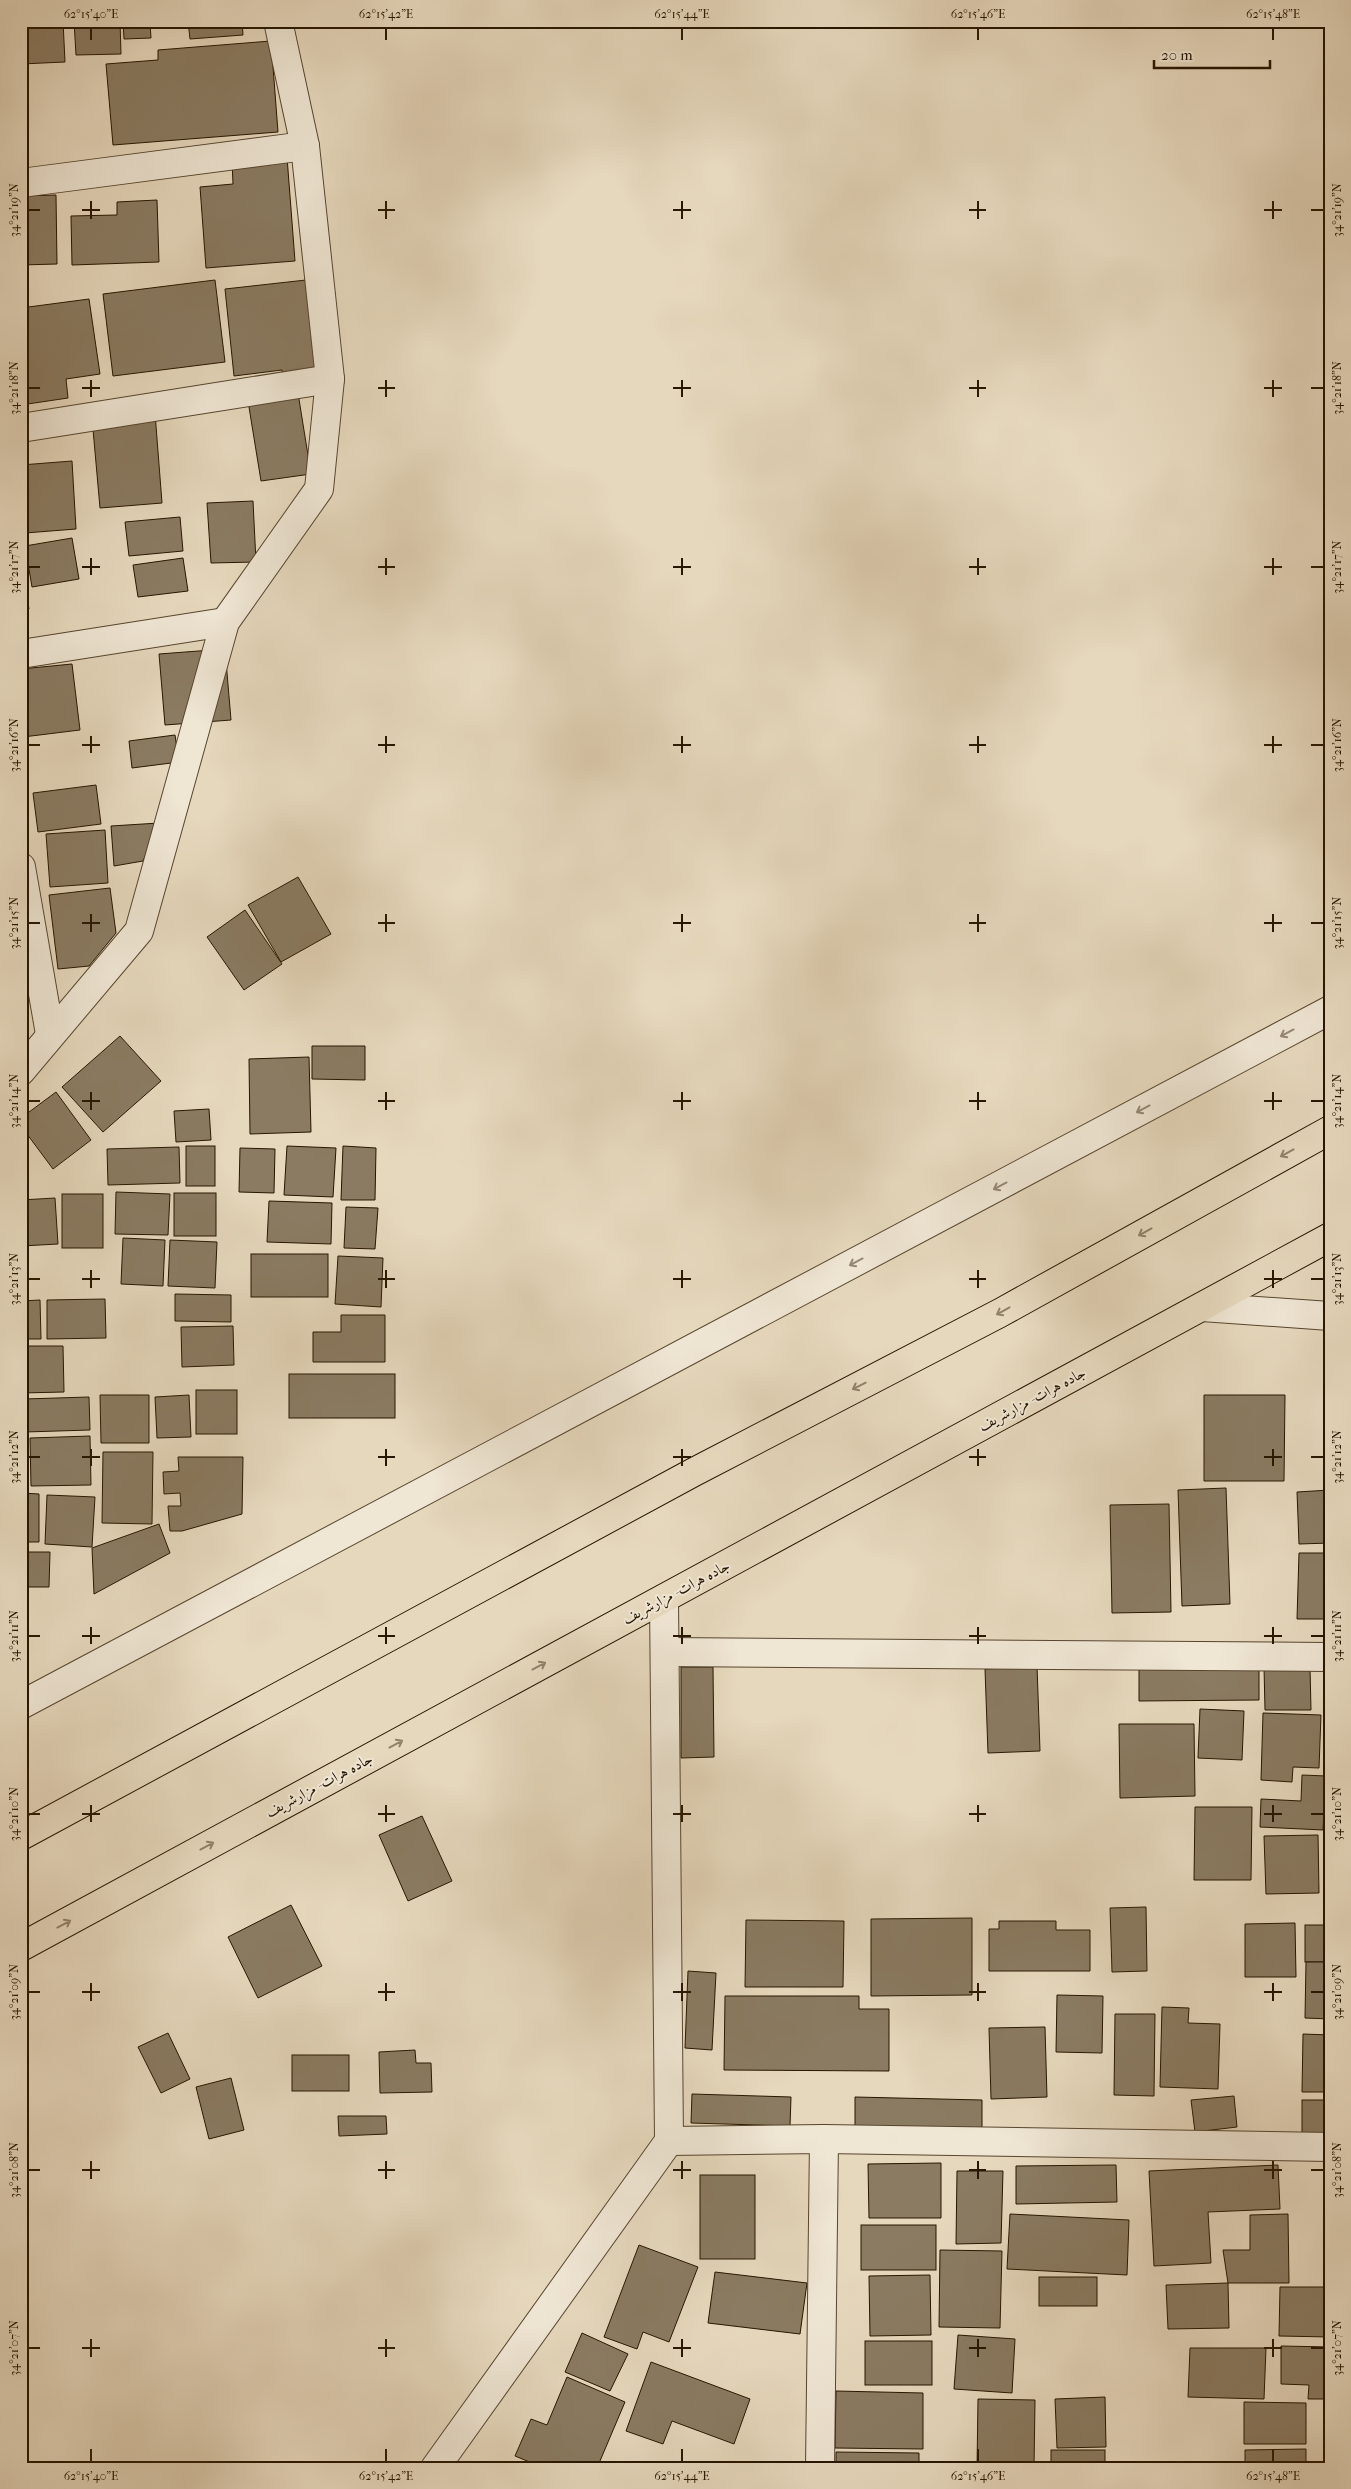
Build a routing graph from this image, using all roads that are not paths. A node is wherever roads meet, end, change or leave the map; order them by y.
1 (278, 21) edge
2 (305, 146) junction
3 (21, 183) edge
4 (330, 379) junction
5 (21, 428) edge
6 (225, 622) junction
7 (21, 654) edge
8 (21, 867) edge
9 (1330, 1010) edge
10 (50, 1034) junction
11 (21, 1071) edge
12 (1330, 1130) edge
13 (1330, 1238) edge
14 (1202, 1307) junction
15 (1330, 1316) edge
16 (664, 1599) junction
17 (666, 1652) junction
18 (1330, 1657) edge
19 (21, 1705) edge
20 (21, 1836) edge
21 (21, 1947) edge
22 (824, 2139) junction
23 (669, 2141) junction
24 (1330, 2147) edge
25 (435, 2468) edge
26 (820, 2468) edge

1 - 2 street
2 - 3 street
2 - 4 street
4 - 5 street
4 - 6 street
6 - 7 street
6 - 10 street
8 - 10 street
9 -> 19 street
10 - 11 street
12 -> 20 highway
13 - 14 highway, جاده هرات- مزارشریف
14 - 15 street
14 - 16 highway, جاده هرات- مزارشریف
16 - 17 street
21 -> 16 highway, جاده هرات- مزارشریف
17 - 18 street
17 - 23 street
22 - 23 street
22 - 24 street
22 - 26 street
23 - 25 street

